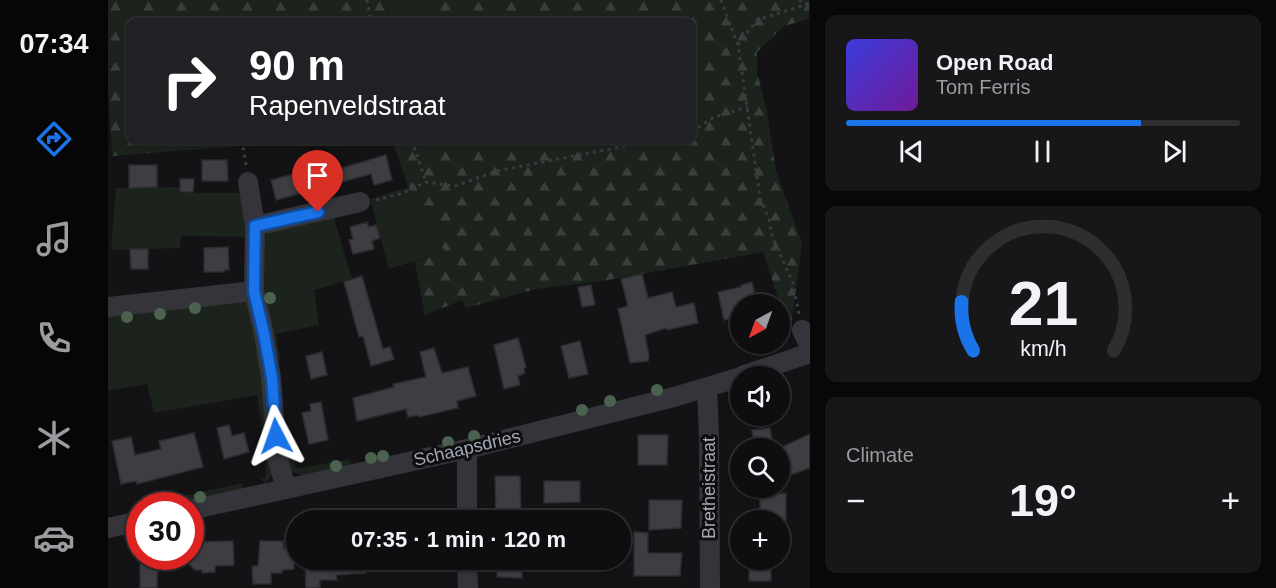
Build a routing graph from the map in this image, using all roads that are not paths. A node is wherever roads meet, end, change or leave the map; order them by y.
1 (248, 182) road end
2 (360, 202) road end
3 (255, 226) junction
4 (254, 291) junction
5 (108, 307) edge
6 (810, 354) edge
7 (775, 366) edge
8 (730, 381) edge
9 (707, 388) junction
10 (467, 449) junction
11 (286, 489) junction
12 (204, 507) edge
13 (467, 510) edge
14 (126, 524) edge
15 (108, 528) edge
16 (468, 570) edge
17 (468, 588) edge
18 (710, 588) edge

1 - 3 street
2 - 3 street
3 - 4 street
4 - 5 street
4 - 11 street
6 - 7 street, Schaapsdries
8 - 9 street, Schaapsdries
9 - 10 street, Schaapsdries
9 - 18 street, Bretheistraat
10 - 11 street, Schaapsdries
10 - 13 street
11 - 12 street, Schaapsdries
14 - 15 street
16 - 17 street

